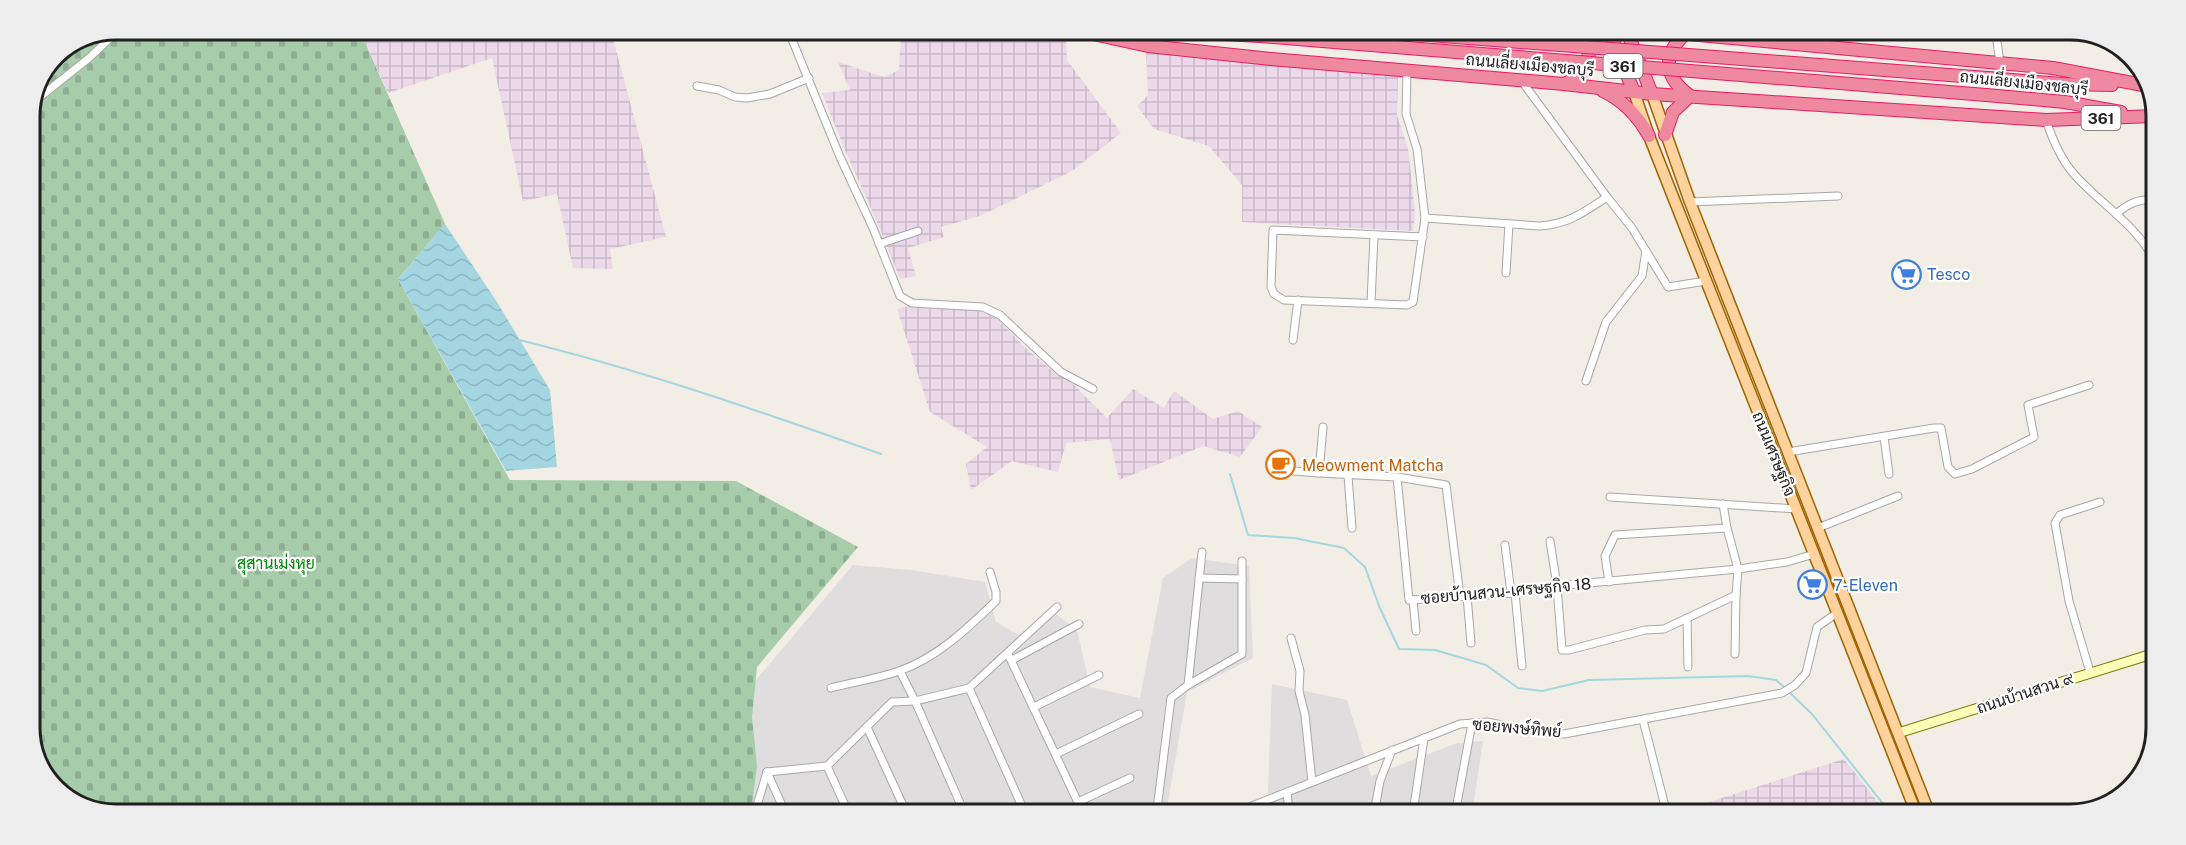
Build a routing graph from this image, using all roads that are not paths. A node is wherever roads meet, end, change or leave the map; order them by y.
1 (793, 41) edge
2 (1125, 41) edge
3 (1322, 41) edge
4 (1508, 41) edge
5 (1586, 41) edge
6 (1613, 41) edge
7 (1631, 41) edge
8 (1679, 41) edge
9 (1774, 41) edge
10 (1997, 41) edge
11 (106, 42) edge
12 (2000, 63) junction
13 (1407, 71) junction
14 (809, 78) junction
15 (1521, 80) junction
16 (1564, 84) junction
17 (2138, 84) edge
18 (2138, 85) edge
19 (697, 86) dead end
20 (1590, 87) junction
21 (1634, 92) junction
22 (44, 93) edge
23 (1652, 94) junction
24 (1690, 96) junction
25 (2145, 114) edge
26 (2145, 116) edge
27 (2046, 120) junction
28 (1665, 135) junction
29 (1649, 136) junction
30 (1838, 196) dead end
31 (1607, 197) junction
32 (2145, 199) edge
33 (1690, 202) junction
34 (2116, 214) junction
35 (1425, 218) junction
36 (1509, 224) junction
37 (918, 231) dead end
38 (1374, 235) junction
39 (1423, 237) junction
40 (879, 244) junction
41 (2145, 244) edge
42 (1646, 251) junction
43 (1506, 273) dead end
44 (1706, 281) junction
45 (1298, 300) junction
46 (1371, 303) junction
47 (1293, 340) dead end
48 (1753, 362) junction
49 (1740, 367) junction
50 (1586, 381) dead end
51 (2089, 385) dead end
52 (1093, 389) dead end
53 (1323, 427) dead end
54 (1884, 437) junction
55 (1788, 452) junction
56 (1282, 470) dead end
57 (1319, 473) junction
58 (1889, 474) dead end
59 (1347, 476) junction
60 (1397, 477) junction
61 (1898, 496) dead end
62 (1610, 497) dead end
63 (2100, 502) dead end
64 (1723, 504) junction
65 (1796, 509) junction
66 (1352, 528) dead end
67 (1727, 528) junction
68 (1818, 528) junction
69 (1550, 541) dead end
70 (1505, 545) dead end
71 (1202, 552) dead end
72 (1814, 554) junction
73 (1242, 561) dead end
74 (1738, 569) junction
75 (990, 572) dead end
76 (1199, 578) junction
77 (1242, 579) junction
78 (1610, 582) junction
79 (1557, 586) junction
80 (1513, 593) junction
81 (1736, 595) junction
82 (1463, 596) junction
83 (1413, 600) junction
84 (1057, 607) dead end
85 (1837, 613) junction
86 (1687, 618) junction
87 (1079, 624) dead end
88 (1416, 631) dead end
89 (1291, 638) dead end
90 (1471, 643) dead end
91 (1735, 654) dead end
92 (2146, 656) edge
93 (1010, 657) junction
94 (1522, 666) dead end
95 (1688, 667) dead end
96 (900, 671) junction
97 (2090, 672) junction
98 (1099, 675) dead end
99 (1188, 685) junction
100 (831, 688) dead end
101 (969, 688) junction
102 (915, 701) junction
103 (1034, 707) junction
104 (1139, 714) dead end
105 (1643, 720) junction
106 (1472, 723) junction
107 (867, 727) junction
108 (1898, 733) junction
109 (1424, 738) junction
110 (1887, 738) junction
111 (1392, 750) junction
112 (1056, 754) junction
113 (827, 766) junction
114 (767, 772) junction
115 (1130, 778) dead end
116 (1312, 782) junction
117 (1287, 792) junction
118 (1078, 802) joint
119 (757, 804) edge
120 (781, 804) edge
121 (844, 804) edge
122 (902, 804) edge
123 (960, 804) edge
124 (1021, 804) edge
125 (1158, 804) edge
126 (1257, 804) edge
127 (1288, 804) edge
128 (1376, 804) edge
129 (1414, 804) edge
130 (1457, 804) edge
131 (1664, 804) edge
132 (1913, 804) edge
133 (1926, 804) edge

1 - 14 street
2 - 13 highway, ถนนเลี่ยงเมืองชลบุรี / 361
3 - 25 highway, ถนนเลี่ยงเมืองชลบุรี / 361, bridge
4 - 18 highway, ถนนเลี่ยงเมืองชลบุรี / 361, bridge
5 - 16 highway
6 - 21 highway
7 - 23 highway
8 - 24 highway
9 - 12 highway, ถนนเลี่ยงเมืองชลบุรี / 361
10 - 12 street
11 - 22 street
12 - 17 highway, ถนนเลี่ยงเมืองชลบุรี / 361
13 - 15 highway, ถนนเลี่ยงเมืองชลบุรี / 361
13 - 35 street
14 - 19 street
14 - 40 street
15 - 16 highway, ถนนเลี่ยงเมืองชลบุรี / 361
15 - 31 street
16 - 20 highway, ถนนเลี่ยงเมืองชลบุรี / 361
20 - 21 highway, ถนนเลี่ยงเมืองชลบุรี / 361
20 - 29 highway
21 - 23 highway, ถนนเลี่ยงเมืองชลบุรี / 361
21 - 29 main road, ถนนเศรษฐกิจ
23 - 24 highway, ถนนเลี่ยงเมืองชลบุรี / 361
23 - 28 main road, ถนนเศรษฐกิจ
24 - 27 highway, ถนนเลี่ยงเมืองชลบุรี / 361
24 - 28 highway
26 - 27 highway, ถนนเลี่ยงเมืองชลบุรี / 361
27 - 34 street
28 - 33 main road, ถนนเศรษฐกิจ
29 - 44 main road, ถนนเศรษฐกิจ
30 - 33 street
31 - 36 street
31 - 42 street
32 - 34 street
33 - 48 main road, ถนนเศรษฐกิจ
34 - 41 street
35 - 36 street
35 - 39 street
36 - 43 street
37 - 40 street
38 - 39 street
38 - 45 street
38 - 46 street
39 - 46 street
40 - 52 street
42 - 44 street
42 - 50 street
44 - 49 main road, ถนนเศรษฐกิจ
45 - 46 street
45 - 47 street
48 - 49 main road
48 - 55 main road, ถนนเศรษฐกิจ
49 - 65 main road, ถนนเศรษฐกิจ
51 - 54 street
53 - 57 street
54 - 55 street
54 - 58 street
55 - 68 main road, ถนนเศรษฐกิจ
56 - 57 street
57 - 59 street
59 - 60 street
59 - 66 street
60 - 82 street
60 - 83 street, ซอยบ้านสวน-เศรษฐกิจ 18
61 - 68 street
62 - 64 street
63 - 97 street
64 - 65 street
64 - 67 street
65 - 72 main road, ถนนเศรษฐกิจ
67 - 74 street
67 - 78 street
68 - 108 main road, ถนนเศรษฐกิจ
69 - 79 street
70 - 80 street
71 - 76 street
72 - 74 street, ซอยบ้านสวน-เศรษฐกิจ 18
72 - 85 main road, ถนนเศรษฐกิจ
73 - 77 street
74 - 78 street, ซอยบ้านสวน-เศรษฐกิจ 18
74 - 81 street
75 - 96 street
76 - 77 street
76 - 99 street
77 - 99 street
78 - 79 street, ซอยบ้านสวน-เศรษฐกิจ 18
79 - 80 street, ซอยบ้านสวน-เศรษฐกิจ 18
79 - 86 street
80 - 82 street, ซอยบ้านสวน-เศรษฐกิจ 18
80 - 94 street
81 - 86 street
81 - 91 street
82 - 83 street, ซอยบ้านสวน-เศรษฐกิจ 18
82 - 90 street
83 - 88 street
84 - 93 street
85 - 105 street, ซอยพงษ์ทิพย์
85 - 110 main road, ถนนเศรษฐกิจ
86 - 95 street
87 - 93 street
89 - 116 street
92 - 97 street, ถนนบ้านสวน ๙
93 - 101 street
93 - 103 street
96 - 100 street
96 - 102 street
97 - 108 street, ถนนบ้านสวน ๙
98 - 103 street
99 - 125 street
101 - 102 street
101 - 124 street
102 - 107 street
102 - 123 street
103 - 112 street
104 - 112 street
105 - 106 street, ซอยพงษ์ทิพย์
105 - 131 street
106 - 109 street, ซอยพงษ์ทิพย์
106 - 130 street
107 - 113 street
107 - 122 street
108 - 110 main road
108 - 133 main road, ถนนเศรษฐกิจ
109 - 111 street, ซอยพงษ์ทิพย์
109 - 129 street
110 - 132 main road, ถนนเศรษฐกิจ
111 - 116 street, ซอยพงษ์ทิพย์
111 - 128 street
112 - 118 street
113 - 114 street
113 - 121 street
114 - 119 street
114 - 120 street
115 - 118 street
116 - 117 street, ซอยพงษ์ทิพย์
117 - 126 street, ซอยพงษ์ทิพย์
117 - 127 street

